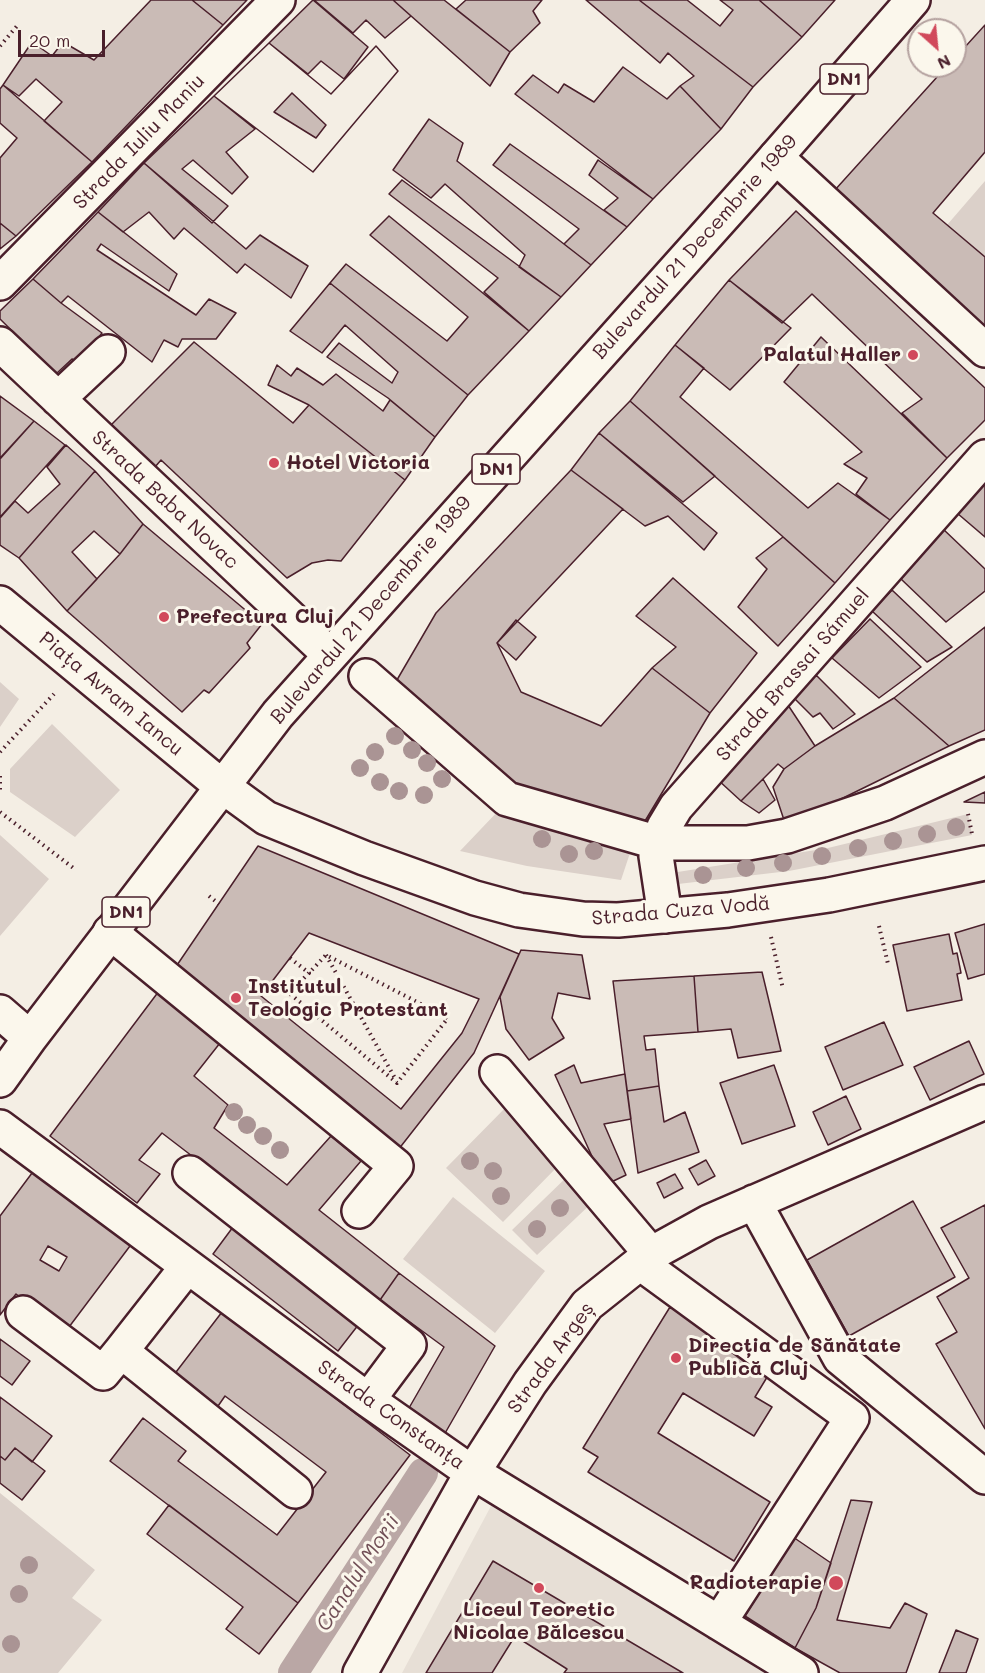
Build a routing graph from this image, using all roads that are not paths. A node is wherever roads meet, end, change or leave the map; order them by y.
1 (278, 0) edge
2 (913, 0) edge
3 (776, 158) junction
4 (0, 284) edge
5 (0, 344) edge
6 (985, 350) edge
7 (108, 352) dead end
8 (58, 399) junction
9 (985, 457) edge
10 (0, 603) edge
11 (330, 656) junction
12 (366, 676) dead end
13 (985, 757) edge
14 (222, 785) junction
15 (659, 843) junction
16 (979, 849) edge
17 (665, 916) junction
18 (110, 932) junction
19 (0, 1012) edge
20 (30, 1038) junction
21 (497, 1072) dead end
22 (0, 1080) edge
23 (985, 1102) edge
24 (0, 1127) edge
25 (190, 1173) dead end
26 (754, 1202) junction
27 (359, 1211) dead end
28 (646, 1259) junction
29 (187, 1267) junction
30 (23, 1313) dead end
31 (121, 1351) junction
32 (368, 1400) junction
33 (472, 1473) junction
34 (985, 1477) edge
35 (295, 1491) dead end
36 (719, 1623) junction
37 (789, 1670) edge
38 (360, 1673) edge

1 - 4 street, Strada Iuliu Maniu
2 - 3 street, Bulevardul 21 Decembrie 1989 / DN1
3 - 6 street
3 - 11 street, Bulevardul 21 Decembrie 1989 / DN1
5 - 8 street, Strada Baba Novac
7 - 8 street
8 - 11 street, Strada Baba Novac
9 - 15 street, Strada Brassai Sámuel
10 - 14 street, Piața Avram Iancu
11 - 14 street, Bulevardul 21 Decembrie 1989 / DN1
12 - 15 street
13 - 15 street
14 - 17 street, Strada Cuza Vodă
14 - 18 street, Bulevardul 21 Decembrie 1989 / DN1
15 - 17 street, Strada Brassai Sámuel
16 - 17 street, Strada Cuza Vodă
18 - 20 street, Bulevardul 21 Decembrie 1989 / DN1
18 - 27 street
19 - 20 street
20 - 22 street, Bulevardul 21 Decembrie 1989
21 - 28 street
23 - 26 street, Strada Argeș
24 - 29 street, Strada Constanța
25 - 32 street
26 - 28 street, Strada Argeș
26 - 34 street
28 - 33 street, Strada Argeș
28 - 36 street
29 - 31 street
29 - 32 street, Strada Constanța
30 - 31 street
31 - 35 street
32 - 33 street, Strada Constanța
33 - 36 street, Strada Constanța
33 - 38 street, Strada Argeș
36 - 37 street, Strada Constanța

